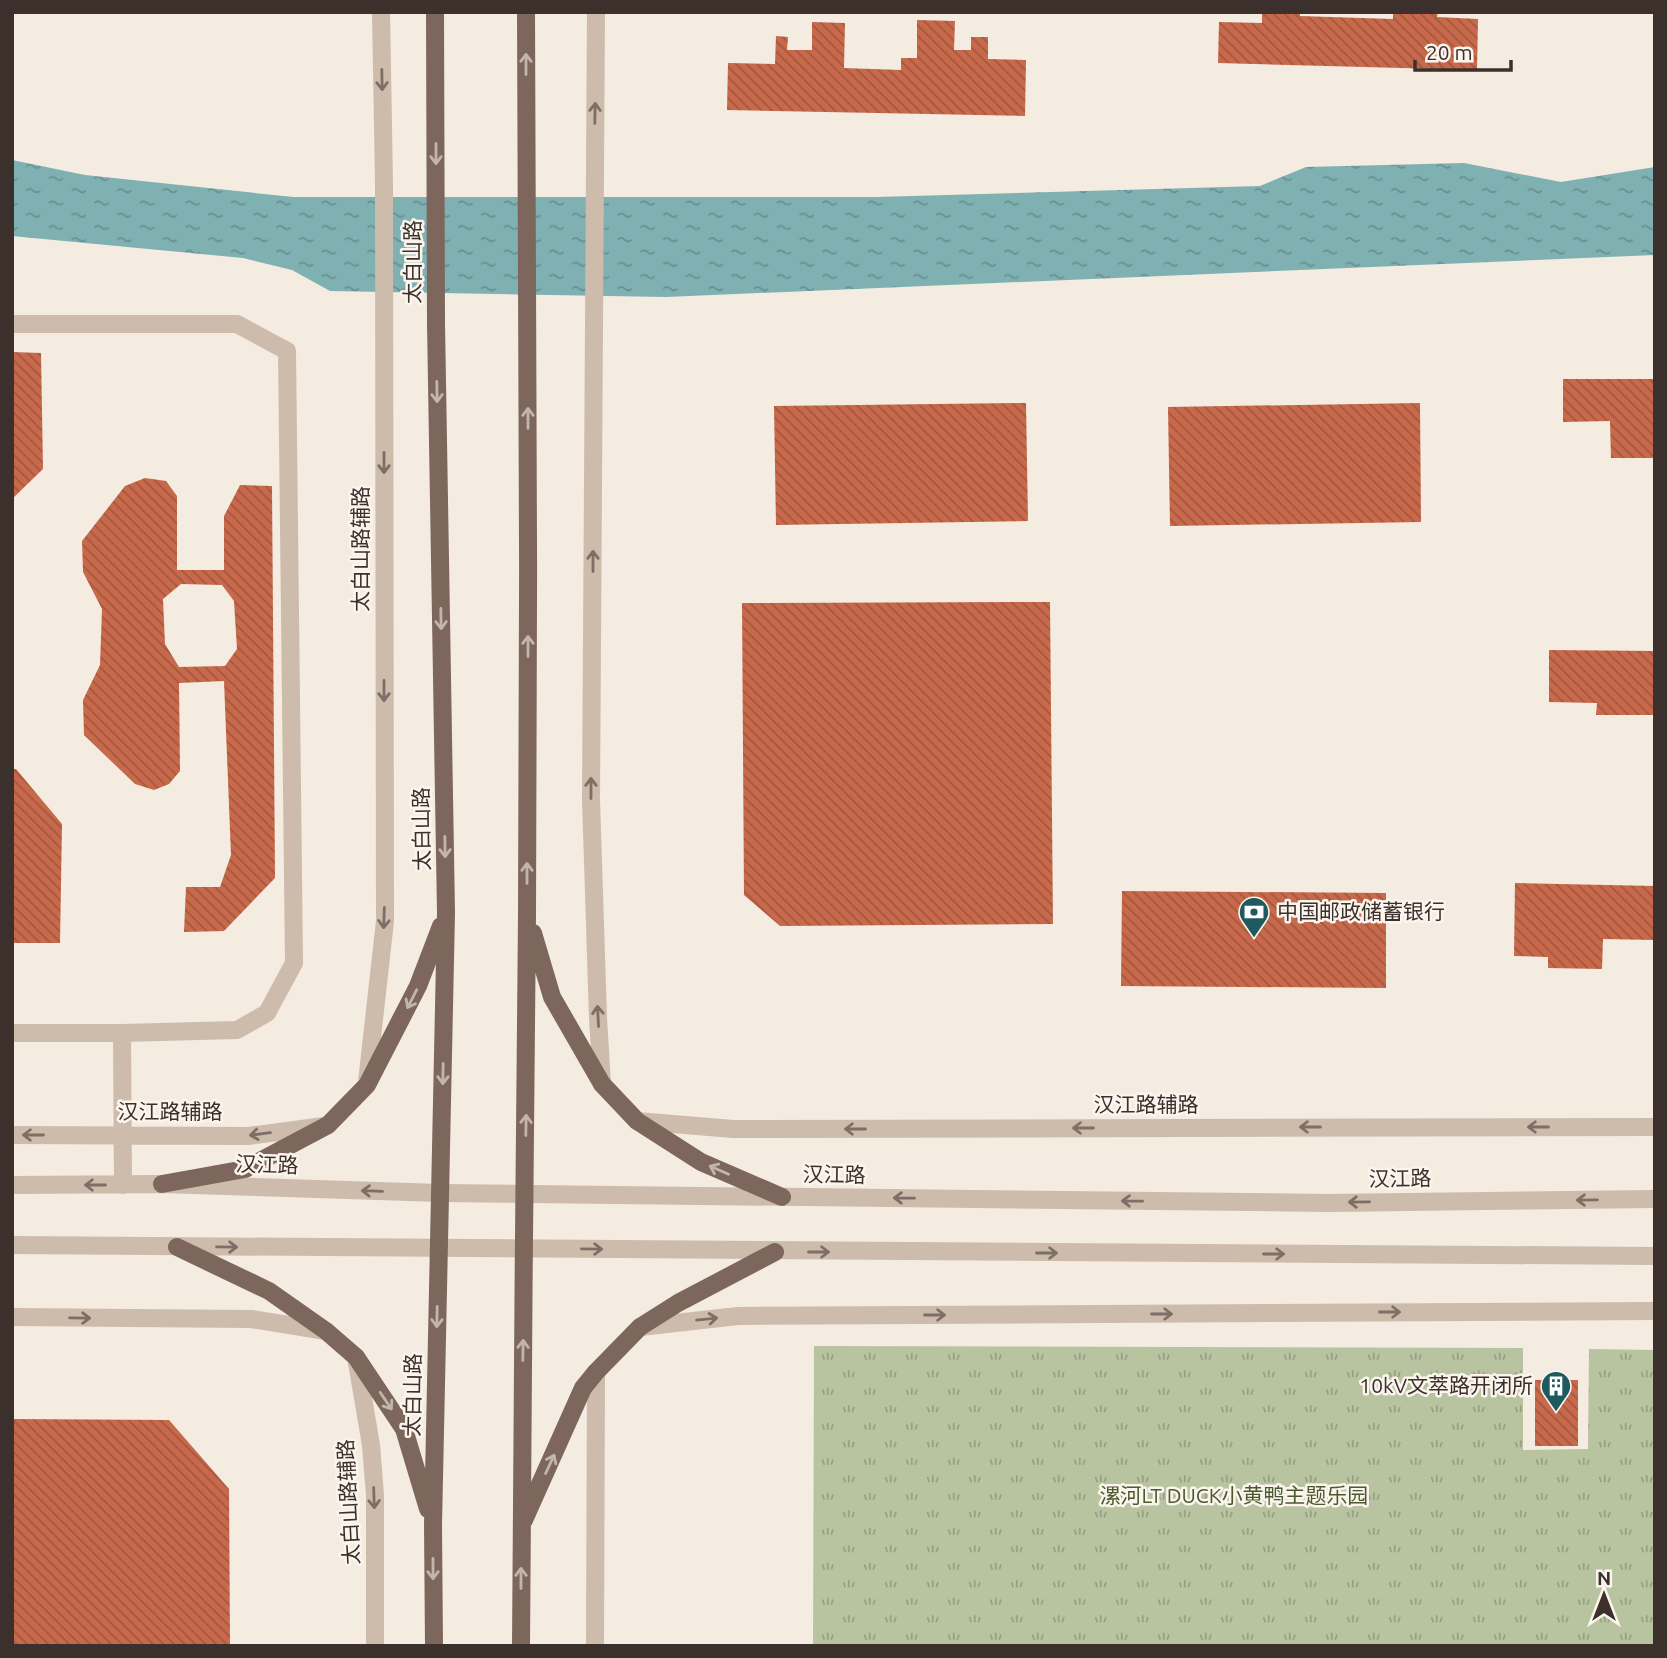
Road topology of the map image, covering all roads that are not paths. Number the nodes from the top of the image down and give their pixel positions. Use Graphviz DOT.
graph roads {
  1 [pos="381,12"];
  2 [pos="435,12"];
  3 [pos="526,12"];
  4 [pos="596,12"];
  5 [pos="12,324"];
  6 [pos="446,913"];
  7 [pos="527,915"];
  8 [pos="12,1032"];
  9 [pos="121,1033"];
  10 [pos="602,1084"];
  11 [pos="367,1085"];
  12 [pos="637,1121"];
  13 [pos="328,1125"];
  14 [pos="1655,1127"];
  15 [pos="12,1135"];
  16 [pos="122,1135"];
  17 [pos="162,1184"];
  18 [pos="12,1185"];
  19 [pos="123,1185"];
  20 [pos="440,1193"];
  21 [pos="525,1194"];
  22 [pos="782,1197"];
  23 [pos="1655,1199"];
  24 [pos="12,1245"];
  25 [pos="177,1247"];
  26 [pos="524,1248"];
  27 [pos="438,1249"];
  28 [pos="775,1252"];
  29 [pos="1655,1256"];
  30 [pos="1655,1311"];
  31 [pos="12,1317"];
  32 [pos="640,1326"];
  33 [pos="326,1331"];
  34 [pos="356,1357"];
  35 [pos="596,1372"];
  36 [pos="433,1525"];
  37 [pos="521,1526"];
  38 [pos="375,1646"];
  39 [pos="434,1646"];
  40 [pos="521,1646"];
  41 [pos="595,1646"];
  1 -- 11 [label="street, 太白山路辅路, one-way"];
  2 -- 6 [label="main road, 太白山路, one-way"];
  7 -- 3 [label="main road, one-way"];
  10 -- 4 [label="street, one-way"];
  5 -- 9 [label="street"];
  6 -- 11 [label="main road, one-way"];
  6 -- 20 [label="main road, 太白山路, one-way"];
  7 -- 10 [label="main road"];
  21 -- 7 [label="main road, one-way"];
  8 -- 9 [label="street"];
  9 -- 16 [label="street"];
  10 -- 12 [label="main road"];
  11 -- 13 [label="main road"];
  14 -- 12 [label="street, 汉江路辅路, one-way"];
  22 -- 12 [label="main road, one-way"];
  13 -- 16 [label="street, 汉江路辅路, one-way"];
  13 -- 17 [label="main road"];
  16 -- 15 [label="street, 汉江路辅路, one-way"];
  16 -- 19 [label="street"];
  17 -- 19 [label="street, 汉江路"];
  20 -- 17 [label="street, 汉江路, one-way"];
  19 -- 18 [label="street, 汉江路, one-way"];
  20 -- 21 [label="street, 汉江路"];
  20 -- 27 [label="main road, 太白山路"];
  21 -- 22 [label="street, 汉江路"];
  21 -- 26 [label="main road"];
  23 -- 22 [label="street, 汉江路, one-way"];
  24 -- 25 [label="street"];
  25 -- 27 [label="street, one-way"];
  25 -- 33 [label="main road"];
  26 -- 27 [label="street"];
  26 -- 28 [label="street, one-way"];
  37 -- 26 [label="main road, one-way"];
  27 -- 36 [label="main road, 太白山路, one-way"];
  28 -- 29 [label="street, one-way"];
  28 -- 32 [label="main road"];
  32 -- 30 [label="street, one-way"];
  31 -- 33 [label="street, one-way"];
  32 -- 35 [label="main road"];
  33 -- 34 [label="main road"];
  34 -- 36 [label="main road, one-way"];
  34 -- 38 [label="street, 太白山路辅路, one-way"];
  37 -- 35 [label="main road, one-way"];
  35 -- 41 [label="street"];
  36 -- 39 [label="main road, 太白山路, one-way"];
  40 -- 37 [label="main road, one-way"];
}
